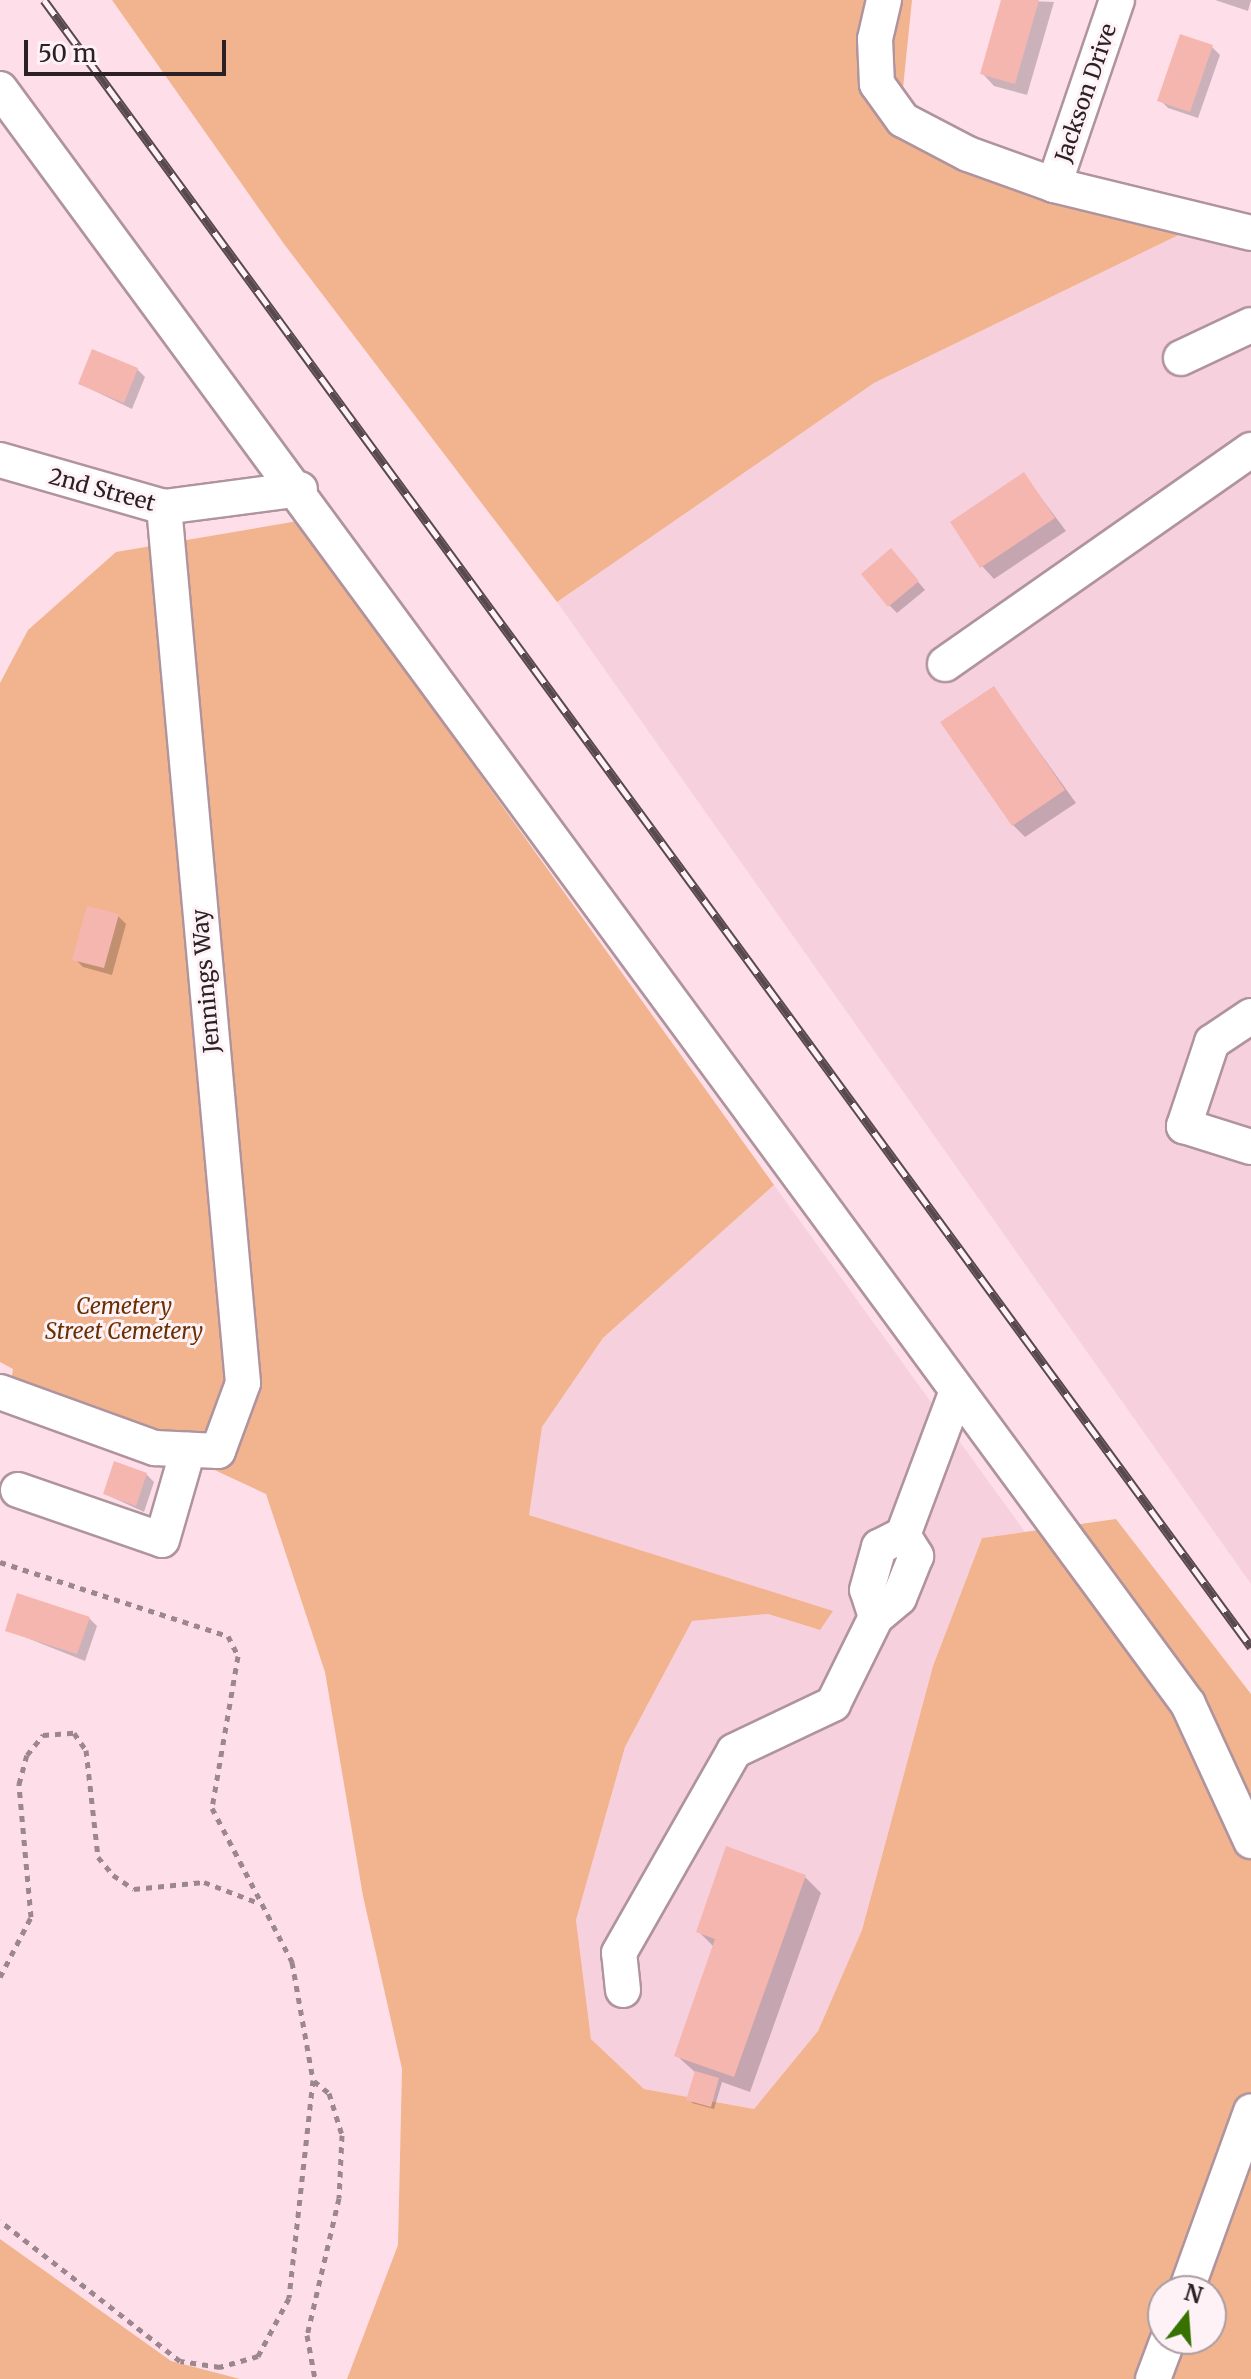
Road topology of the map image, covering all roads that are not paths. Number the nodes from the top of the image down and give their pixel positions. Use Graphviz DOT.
graph roads {
  1 [pos="884,0"];
  2 [pos="1117,0"];
  3 [pos="0,89"];
  4 [pos="1054,185"];
  5 [pos="1251,233"];
  6 [pos="1251,325"];
  7 [pos="1181,358"];
  8 [pos="1251,450"];
  9 [pos="0,460"];
  10 [pos="300,489"];
  11 [pos="164,507"];
  12 [pos="945,664"];
  13 [pos="1251,1016"];
  14 [pos="1251,1147"];
  15 [pos="0,1392"];
  16 [pos="956,1393"];
  17 [pos="203,1450"];
  18 [pos="18,1490"];
  19 [pos="1251,1841"];
  20 [pos="623,1990"];
  21 [pos="1251,2111"];
  22 [pos="1192,2275"];
  23 [pos="1162,2355"];
  24 [pos="1153,2379"];
  1 -- 4 [label="street"];
  2 -- 4 [label="street, Jackson Drive"];
  3 -- 10 [label="street"];
  4 -- 5 [label="street"];
  6 -- 7 [label="street"];
  8 -- 12 [label="street"];
  9 -- 11 [label="street, 2nd Street"];
  10 -- 11 [label="street, 2nd Street"];
  10 -- 16 [label="street"];
  11 -- 17 [label="street, Jennings Way"];
  13 -- 14 [label="street"];
  15 -- 17 [label="street"];
  16 -- 19 [label="street"];
  16 -- 20 [label="street"];
  17 -- 18 [label="street, Jennings Way"];
  21 -- 22 [label="street"];
  23 -- 24 [label="street"];
}
